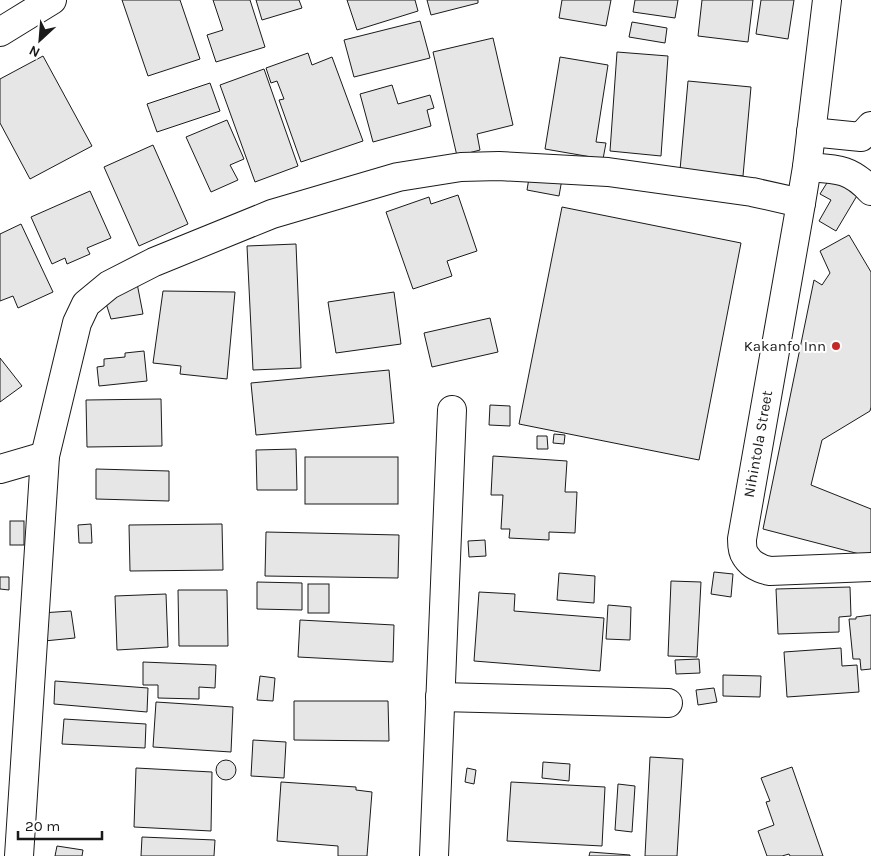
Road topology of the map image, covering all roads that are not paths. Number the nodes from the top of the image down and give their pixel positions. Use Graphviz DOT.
graph roads {
  1 [pos="52,0"];
  2 [pos="827,0"];
  3 [pos="0,32"];
  4 [pos="871,126"];
  5 [pos="810,132"];
  6 [pos="806,167"];
  7 [pos="871,191"];
  8 [pos="801,204"];
  9 [pos="452,410"];
  10 [pos="45,456"];
  11 [pos="0,469"];
  12 [pos="871,567"];
  13 [pos="440,697"];
  14 [pos="668,703"];
  15 [pos="19,856"];
  16 [pos="434,856"];
  1 -- 3 [label="street"];
  2 -- 5 [label="street, Nihintola Street"];
  4 -- 5 [label="street"];
  5 -- 6 [label="street, Nihintola Street"];
  6 -- 7 [label="street"];
  6 -- 8 [label="street, Nihintola Street"];
  8 -- 10 [label="street"];
  8 -- 12 [label="street, Nihintola Street"];
  9 -- 13 [label="street"];
  10 -- 11 [label="street"];
  10 -- 15 [label="street"];
  13 -- 14 [label="street"];
  13 -- 16 [label="street"];
}
